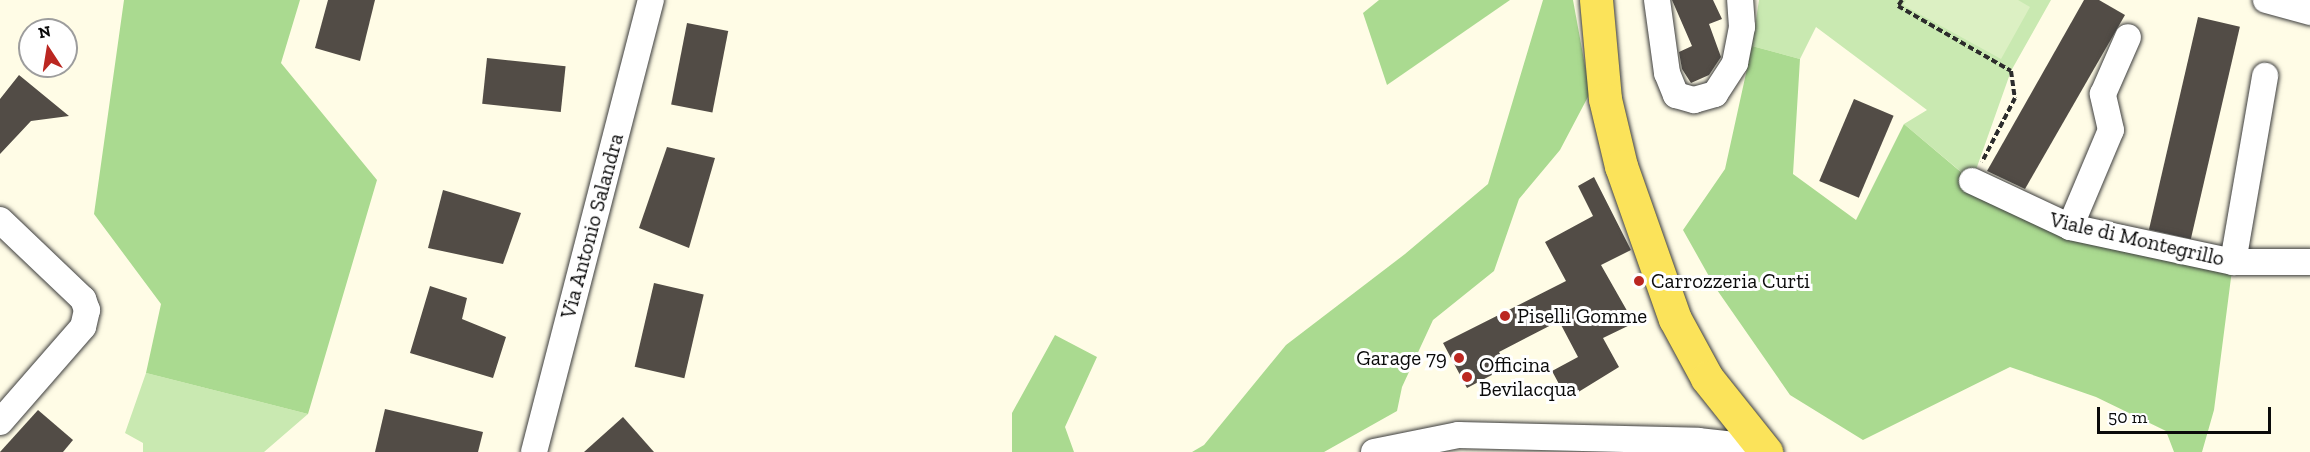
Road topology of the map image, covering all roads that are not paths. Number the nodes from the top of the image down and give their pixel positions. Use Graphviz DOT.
graph roads {
  1 [pos="651,0"];
  2 [pos="1596,0"];
  3 [pos="1657,0"];
  4 [pos="1740,0"];
  5 [pos="2266,0"];
  6 [pos="2310,12"];
  7 [pos="2128,37"];
  8 [pos="2265,76"];
  9 [pos="1972,181"];
  10 [pos="0,220"];
  11 [pos="2070,227"];
  12 [pos="2233,262"];
  13 [pos="2310,262"];
  14 [pos="0,422"];
  15 [pos="1764,450"];
  16 [pos="534,452"];
  17 [pos="1374,452"];
  1 -- 16 [label="street, Via Antonio Salandra"];
  2 -- 15 [label="main road"];
  3 -- 4 [label="street"];
  5 -- 6 [label="street"];
  7 -- 11 [label="street"];
  8 -- 12 [label="street"];
  9 -- 11 [label="street, Viale di Montegrillo"];
  10 -- 14 [label="street"];
  11 -- 12 [label="street, Viale di Montegrillo"];
  12 -- 13 [label="street, Viale di Montegrillo"];
  15 -- 17 [label="street"];
}
